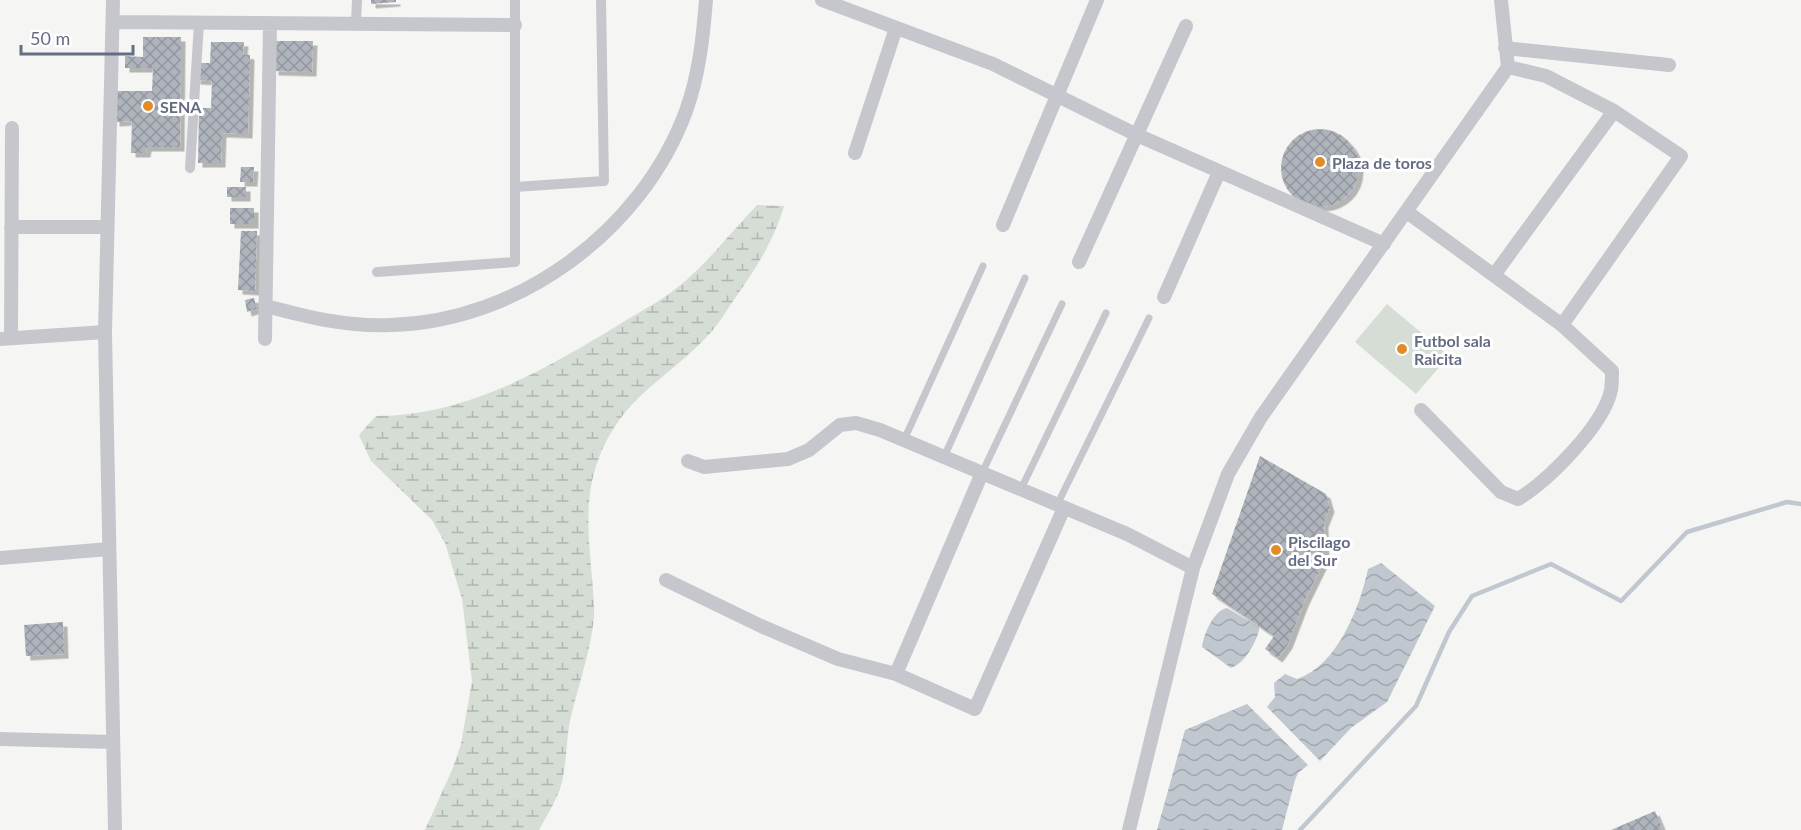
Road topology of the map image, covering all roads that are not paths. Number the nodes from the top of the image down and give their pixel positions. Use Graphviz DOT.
graph roads {
  1 [pos="113,0"];
  2 [pos="357,0"];
  3 [pos="515,0"];
  4 [pos="601,0"];
  5 [pos="705,0"];
  6 [pos="822,0"];
  7 [pos="1097,0"];
  8 [pos="1501,0"];
  9 [pos="113,22"];
  10 [pos="199,23"];
  11 [pos="270,23"];
  12 [pos="356,24"];
  13 [pos="514,25"];
  14 [pos="1186,26"];
  15 [pos="896,28"];
  16 [pos="1505,48"];
  17 [pos="1669,65"];
  18 [pos="1508,67"];
  19 [pos="1058,95"];
  20 [pos="1614,111"];
  21 [pos="12,128"];
  22 [pos="1137,135"];
  23 [pos="855,153"];
  24 [pos="190,168"];
  25 [pos="1219,172"];
  26 [pos="515,187"];
  27 [pos="1407,212"];
  28 [pos="1003,225"];
  29 [pos="11,227"];
  30 [pos="106,227"];
  31 [pos="1384,244"];
  32 [pos="1079,262"];
  33 [pos="983,266"];
  34 [pos="378,272"];
  35 [pos="1494,275"];
  36 [pos="1025,278"];
  37 [pos="1164,297"];
  38 [pos="1062,304"];
  39 [pos="266,306"];
  40 [pos="1106,313"];
  41 [pos="1149,318"];
  42 [pos="1562,325"];
  43 [pos="105,332"];
  44 [pos="5,338"];
  45 [pos="265,339"];
  46 [pos="1421,410"];
  47 [pos="904,440"];
  48 [pos="944,457"];
  49 [pos="688,461"];
  50 [pos="982,473"];
  51 [pos="1021,489"];
  52 [pos="1060,506"];
  53 [pos="109,549"];
  54 [pos="0,558"];
  55 [pos="1193,568"];
  56 [pos="666,580"];
  57 [pos="896,674"];
  58 [pos="0,740"];
  59 [pos="113,742"];
  60 [pos="115,830"];
  61 [pos="1129,830"];
  1 -- 9 [label="street"];
  2 -- 12 [label="street"];
  3 -- 13 [label="street"];
  4 -- 26 [label="street"];
  5 -- 39 [label="street"];
  6 -- 15 [label="street"];
  7 -- 19 [label="street"];
  8 -- 16 [label="street"];
  9 -- 10 [label="street"];
  9 -- 30 [label="street"];
  10 -- 11 [label="street"];
  10 -- 24 [label="street"];
  11 -- 12 [label="street"];
  11 -- 39 [label="street"];
  12 -- 13 [label="street"];
  13 -- 26 [label="street"];
  14 -- 22 [label="street"];
  15 -- 19 [label="street"];
  15 -- 23 [label="street"];
  16 -- 17 [label="street"];
  16 -- 18 [label="street"];
  18 -- 20 [label="street"];
  18 -- 27 [label="street"];
  19 -- 22 [label="street"];
  19 -- 28 [label="street"];
  20 -- 35 [label="street"];
  20 -- 42 [label="street"];
  21 -- 29 [label="street"];
  22 -- 25 [label="street"];
  22 -- 32 [label="street"];
  25 -- 31 [label="street"];
  25 -- 37 [label="street"];
  26 -- 34 [label="street"];
  27 -- 31 [label="street"];
  27 -- 35 [label="street"];
  29 -- 30 [label="street"];
  29 -- 44 [label="street"];
  30 -- 43 [label="street"];
  31 -- 55 [label="street"];
  33 -- 47 [label="lane"];
  35 -- 42 [label="street"];
  36 -- 48 [label="lane"];
  38 -- 50 [label="lane"];
  39 -- 45 [label="street"];
  40 -- 51 [label="lane"];
  41 -- 52 [label="lane"];
  42 -- 46 [label="street"];
  43 -- 44 [label="street"];
  43 -- 53 [label="street"];
  47 -- 48 [label="street"];
  47 -- 49 [label="street"];
  48 -- 50 [label="street"];
  50 -- 51 [label="street"];
  50 -- 57 [label="street"];
  51 -- 52 [label="street"];
  52 -- 55 [label="street"];
  52 -- 57 [label="street"];
  53 -- 54 [label="street"];
  53 -- 59 [label="street"];
  55 -- 61 [label="street"];
  56 -- 57 [label="street"];
  58 -- 59 [label="street"];
  59 -- 60 [label="street"];
}
